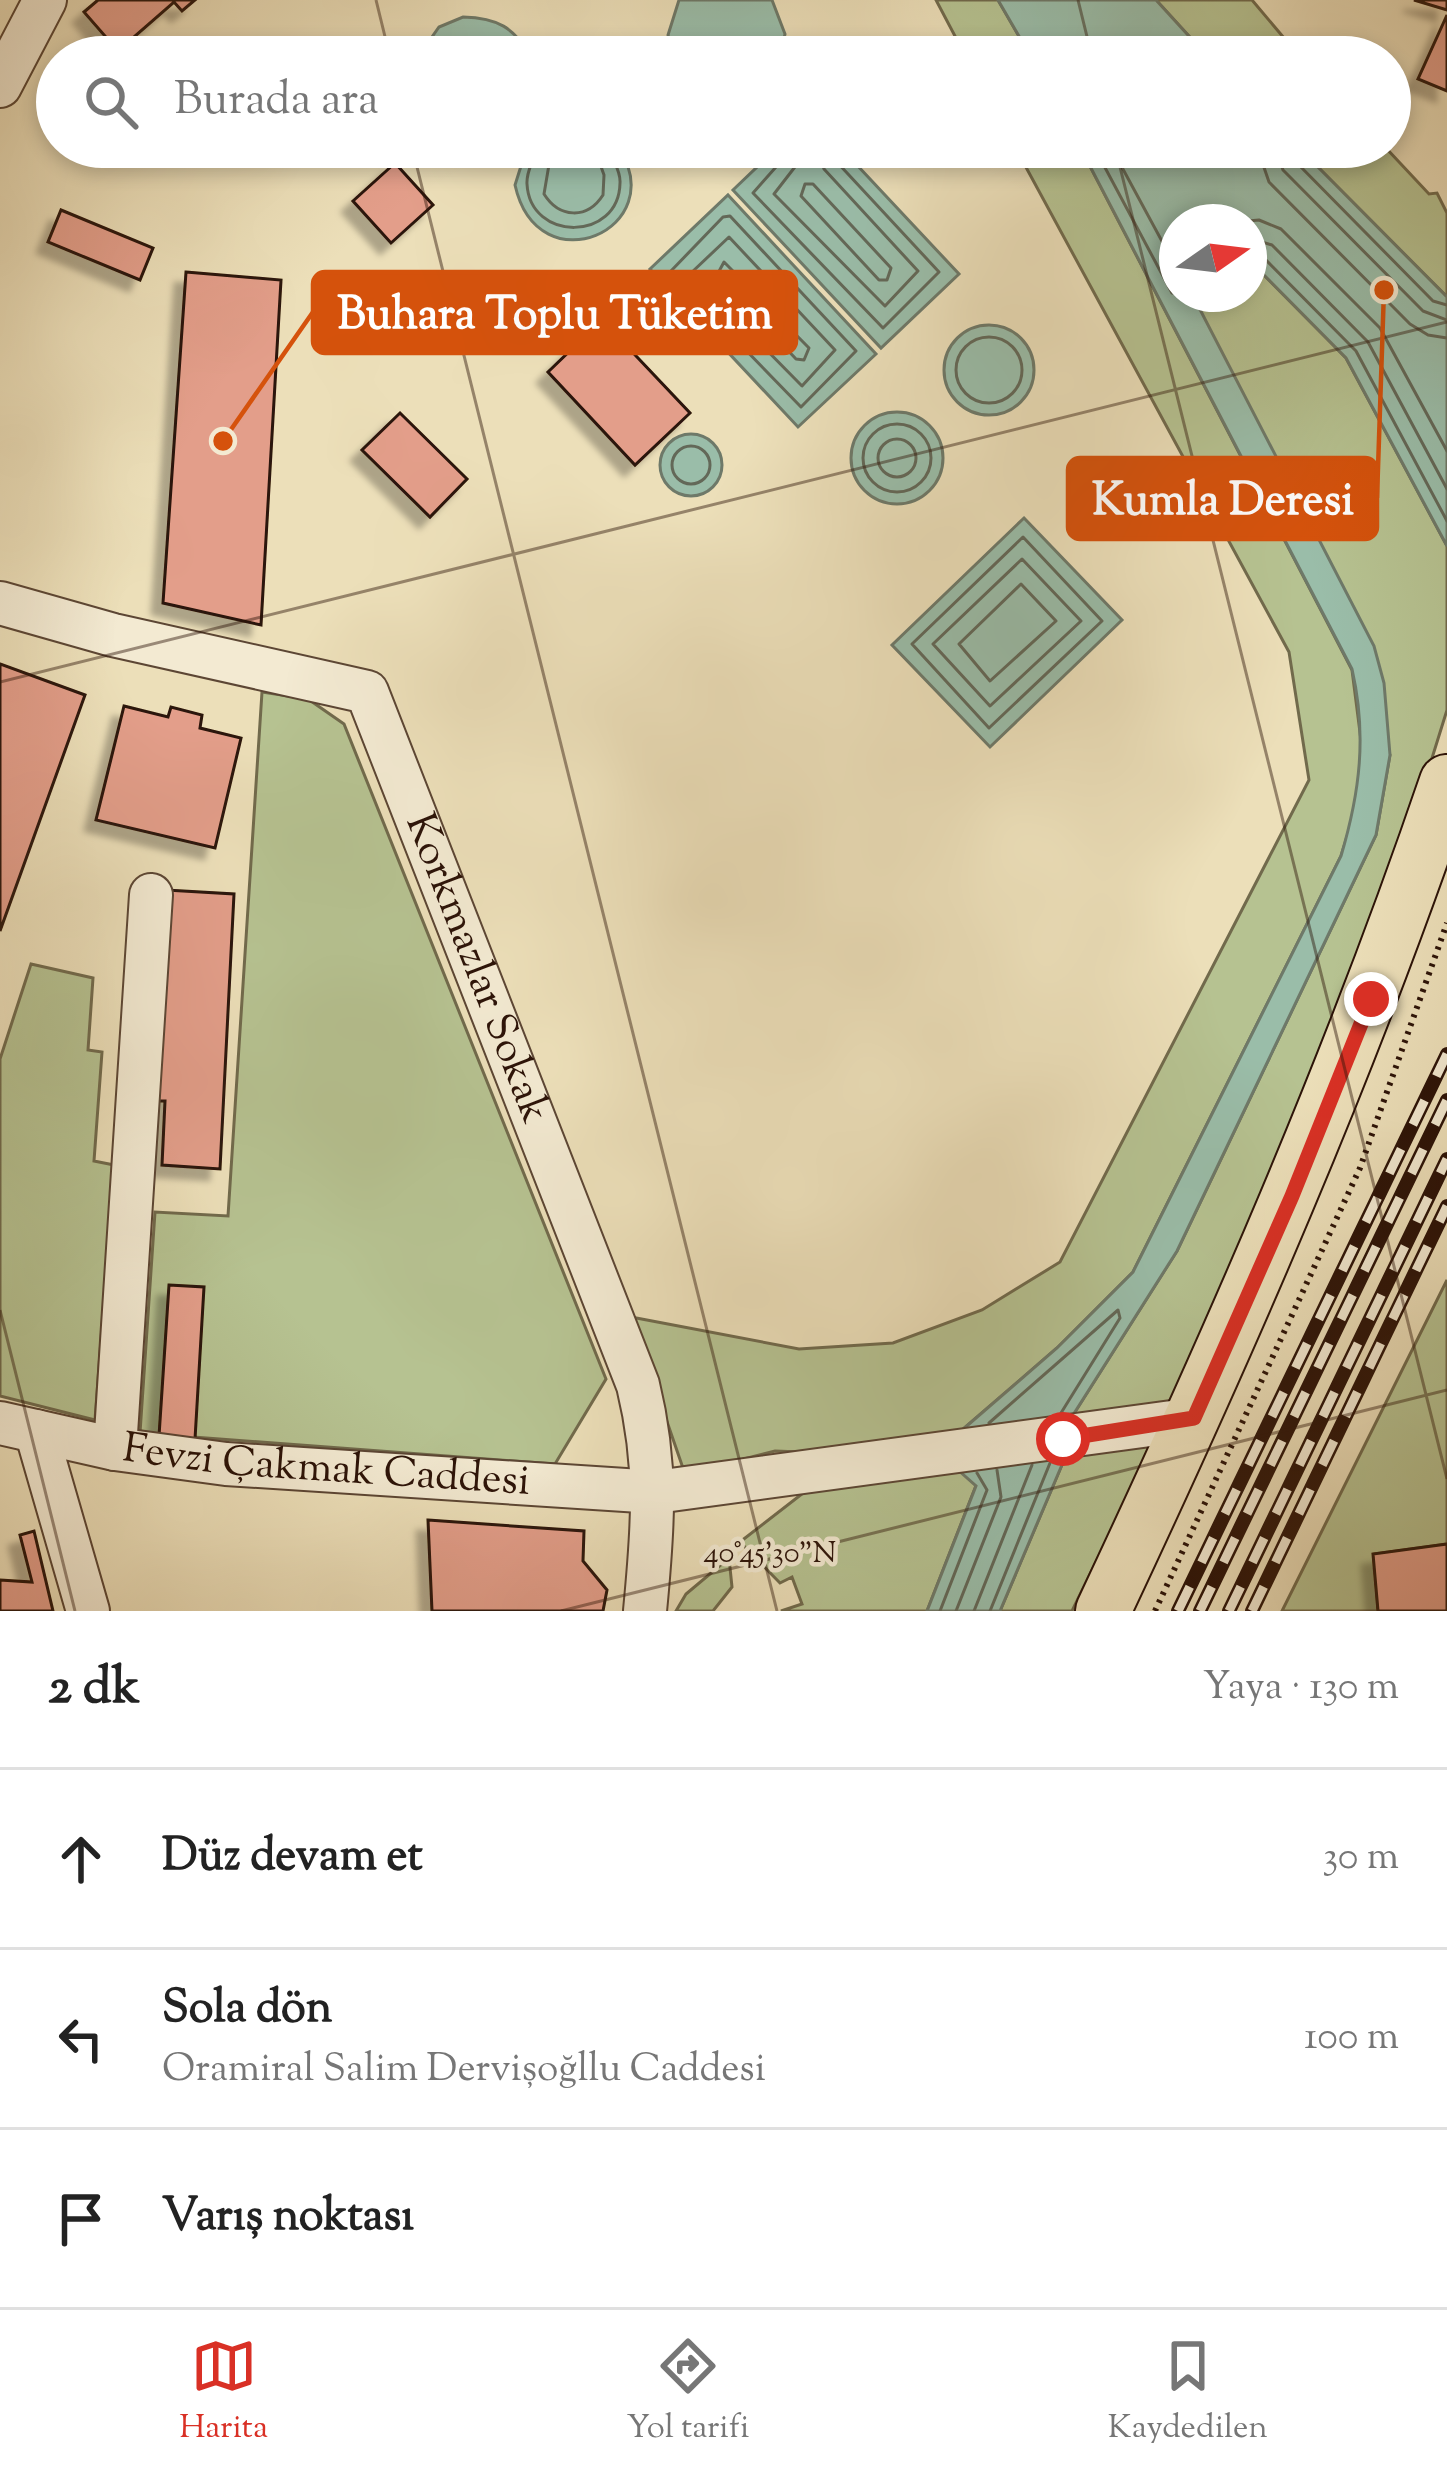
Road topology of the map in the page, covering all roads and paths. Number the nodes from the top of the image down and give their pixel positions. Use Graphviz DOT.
graph roads {
  1 [pos="45,0"];
  2 [pos="0,86"];
  3 [pos="0,603"];
  4 [pos="1447,782"];
  5 [pos="1447,886"];
  6 [pos="151,896"];
  7 [pos="1447,923"];
  8 [pos="1181,1419"];
  9 [pos="18,1427"];
  10 [pos="115,1449"];
  11 [pos="656,1492"];
  12 [pos="88,1611"];
  13 [pos="645,1611"];
  14 [pos="1103,1611"];
  15 [pos="1137,1611"];
  16 [pos="1155,1611"];
  1 -- 2 [label="street"];
  3 -- 11 [label="street, Korkmazlar Sokak"];
  4 -- 8 [label="main road"];
  5 -- 15 [label="main road"];
  6 -- 10 [label="street"];
  7 -- 16 [label="path"];
  8 -- 11 [label="street, Fevzi Çakmak Caddesi"];
  8 -- 14 [label="main road"];
  9 -- 10 [label="street, Fevzi Çakmak Caddesi"];
  9 -- 12 [label="street"];
  10 -- 11 [label="street, Fevzi Çakmak Caddesi"];
  11 -- 13 [label="street, Korkmazlar Sokak"];
}
